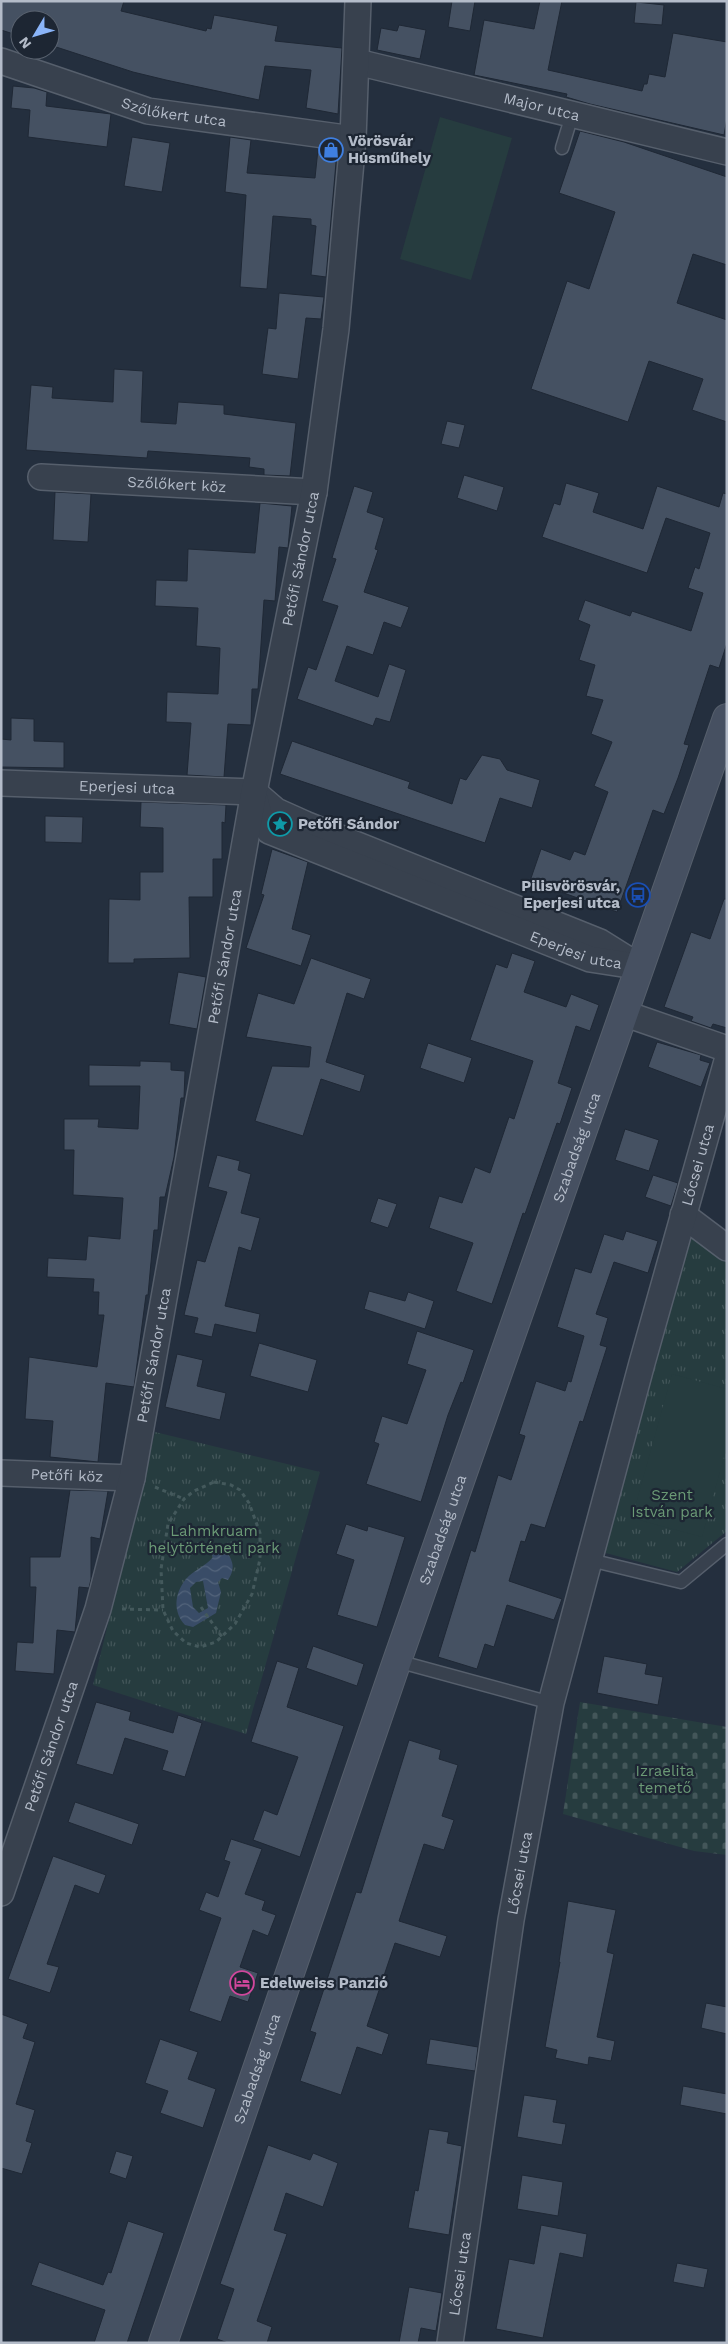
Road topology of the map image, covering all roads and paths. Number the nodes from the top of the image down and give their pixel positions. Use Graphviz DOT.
graph roads {
  1 [pos="358,1"];
  2 [pos="1,61"];
  3 [pos="357,62"];
  4 [pos="572,115"];
  5 [pos="353,139"];
  6 [pos="562,148"];
  7 [pos="727,152"];
  8 [pos="41,476"];
  9 [pos="314,492"];
  10 [pos="727,718"];
  11 [pos="1,783"];
  12 [pos="254,792"];
  13 [pos="640,967"];
  14 [pos="623,1013"];
  15 [pos="727,1049"];
  16 [pos="727,1060"];
  17 [pos="682,1215"];
  18 [pos="727,1248"];
  19 [pos="1,1473"];
  20 [pos="132,1478"];
  21 [pos="184,1499"];
  22 [pos="727,1544"];
  23 [pos="590,1560"];
  24 [pos="201,1607"];
  25 [pos="98,1609"];
  26 [pos="162,1610"];
  27 [pos="222,1637"];
  28 [pos="397,1661"];
  29 [pos="551,1703"];
  30 [pos="1,1893"];
  31 [pos="163,2343"];
  32 [pos="450,2343"];
  1 -- 3 [label="street, Petőfi Sándor utca"];
  2 -- 5 [label="street, Szőlőkert utca"];
  3 -- 4 [label="street, Major utca"];
  3 -- 5 [label="street, Petőfi Sándor utca"];
  4 -- 6 [label="lane"];
  4 -- 7 [label="street, Major utca"];
  5 -- 9 [label="street, Petőfi Sándor utca"];
  8 -- 9 [label="street, Szőlőkert köz"];
  9 -- 12 [label="street, Petőfi Sándor utca"];
  10 -- 13 [label="street, Szabadság utca"];
  11 -- 12 [label="street, Eperjesi utca"];
  12 -- 13 [label="street, Eperjesi utca"];
  12 -- 20 [label="street, Petőfi Sándor utca"];
  13 -- 14 [label="street, Szabadság utca"];
  14 -- 15 [label="street"];
  14 -- 28 [label="street, Szabadság utca"];
  16 -- 17 [label="street, Lőcsei utca"];
  17 -- 18 [label="street, Lőcsei utca"];
  17 -- 23 [label="street"];
  19 -- 20 [label="street, Petőfi köz"];
  20 -- 21 [label="path"];
  20 -- 25 [label="street, Petőfi Sándor utca"];
  21 -- 26 [label="path"];
  21 -- 27 [label="path"];
  22 -- 23 [label="lane"];
  23 -- 29 [label="street, Lőcsei utca"];
  24 -- 27 [label="path"];
  25 -- 26 [label="path"];
  25 -- 30 [label="street, Petőfi Sándor utca"];
  26 -- 27 [label="path"];
  28 -- 29 [label="lane"];
  28 -- 31 [label="street, Szabadság utca"];
  29 -- 32 [label="street, Lőcsei utca"];
}
